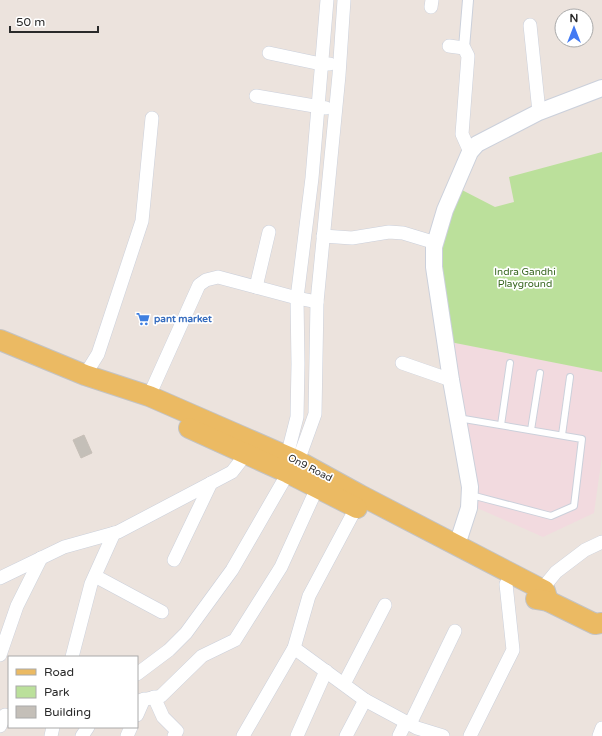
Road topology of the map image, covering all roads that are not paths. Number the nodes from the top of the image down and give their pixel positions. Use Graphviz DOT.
graph roads {
  1 [pos="327,0"];
  2 [pos="344,0"];
  3 [pos="468,0"];
  4 [pos="530,25"];
  5 [pos="449,46"];
  6 [pos="464,48"];
  7 [pos="269,53"];
  8 [pos="321,64"];
  9 [pos="339,65"];
  10 [pos="602,88"];
  11 [pos="256,96"];
  12 [pos="318,108"];
  13 [pos="335,109"];
  14 [pos="539,112"];
  15 [pos="152,118"];
  16 [pos="470,152"];
  17 [pos="269,232"];
  18 [pos="323,236"];
  19 [pos="436,243"];
  20 [pos="256,287"];
  21 [pos="297,298"];
  22 [pos="317,302"];
  23 [pos="0,340"];
  24 [pos="402,363"];
  25 [pos="510,364"];
  26 [pos="540,373"];
  27 [pos="85,375"];
  28 [pos="570,377"];
  29 [pos="451,380"];
  30 [pos="149,396"];
  31 [pos="458,418"];
  32 [pos="501,425"];
  33 [pos="531,430"];
  34 [pos="562,435"];
  35 [pos="246,454"];
  36 [pos="291,463"];
  37 [pos="211,483"];
  38 [pos="318,488"];
  39 [pos="469,494"];
  40 [pos="356,508"];
  41 [pos="114,533"];
  42 [pos="602,542"];
  43 [pos="457,544"];
  44 [pos="41,558"];
  45 [pos="174,560"];
  46 [pos="95,576"];
  47 [pos="0,578"];
  48 [pos="506,584"];
  49 [pos="545,595"];
  50 [pos="385,605"];
  51 [pos="162,612"];
  52 [pos="602,624"];
  53 [pos="456,631"];
  54 [pos="294,648"];
  55 [pos="0,655"];
  56 [pos="72,656"];
  57 [pos="326,671"];
  58 [pos="138,673"];
  59 [pos="344,684"];
  60 [pos="145,699"];
  61 [pos="365,700"];
  62 [pos="138,713"];
  63 [pos="408,723"];
  64 [pos="602,728"];
  65 [pos="174,736"];
  66 [pos="243,736"];
  67 [pos="297,736"];
  68 [pos="346,736"];
  69 [pos="399,736"];
  70 [pos="444,736"];
  71 [pos="470,736"];
  72 [pos="599,736"];
  1 -- 8 [label="street"];
  2 -- 9 [label="street"];
  3 -- 6 [label="street"];
  4 -- 14 [label="street"];
  5 -- 6 [label="street"];
  6 -- 16 [label="street"];
  7 -- 8 [label="street"];
  8 -- 9 [label="street"];
  8 -- 12 [label="street"];
  9 -- 13 [label="street"];
  10 -- 14 [label="street"];
  11 -- 12 [label="street"];
  12 -- 13 [label="street"];
  12 -- 21 [label="street"];
  13 -- 18 [label="street"];
  14 -- 16 [label="street"];
  15 -- 27 [label="street"];
  16 -- 19 [label="street"];
  17 -- 20 [label="street"];
  18 -- 19 [label="street"];
  18 -- 22 [label="street"];
  19 -- 29 [label="street"];
  20 -- 21 [label="street"];
  20 -- 30 [label="street"];
  21 -- 22 [label="street"];
  21 -- 36 [label="street"];
  22 -- 36 [label="street"];
  23 -- 27 [label="main road, On9 Road"];
  24 -- 29 [label="street"];
  25 -- 32 [label="lane"];
  26 -- 33 [label="lane"];
  27 -- 30 [label="main road, On9 Road"];
  27 -- 35 [label="main road"];
  28 -- 34 [label="lane"];
  29 -- 31 [label="street"];
  30 -- 36 [label="main road, On9 Road"];
  31 -- 32 [label="lane"];
  31 -- 39 [label="street"];
  32 -- 33 [label="lane"];
  33 -- 34 [label="lane"];
  34 -- 39 [label="lane"];
  35 -- 36 [label="main road"];
  35 -- 37 [label="street"];
  36 -- 38 [label="main road"];
  36 -- 43 [label="main road, On9 Road"];
  36 -- 58 [label="street"];
  37 -- 41 [label="street"];
  37 -- 45 [label="street"];
  38 -- 40 [label="main road"];
  38 -- 60 [label="street"];
  39 -- 43 [label="street"];
  40 -- 48 [label="main road"];
  40 -- 54 [label="street"];
  41 -- 44 [label="street"];
  41 -- 46 [label="street"];
  42 -- 49 [label="street"];
  43 -- 49 [label="main road, On9 Road"];
  44 -- 47 [label="street"];
  44 -- 55 [label="street"];
  46 -- 51 [label="street"];
  46 -- 56 [label="street"];
  48 -- 49 [label="main road"];
  48 -- 71 [label="street"];
  49 -- 52 [label="main road, On9 Road"];
  50 -- 59 [label="street"];
  53 -- 63 [label="street"];
  54 -- 57 [label="street"];
  54 -- 66 [label="street"];
  57 -- 59 [label="street"];
  57 -- 67 [label="street"];
  59 -- 61 [label="street"];
  60 -- 62 [label="street"];
  60 -- 65 [label="street"];
  61 -- 63 [label="street"];
  61 -- 68 [label="street"];
  63 -- 69 [label="street"];
  63 -- 70 [label="street"];
  64 -- 72 [label="street"];
}
